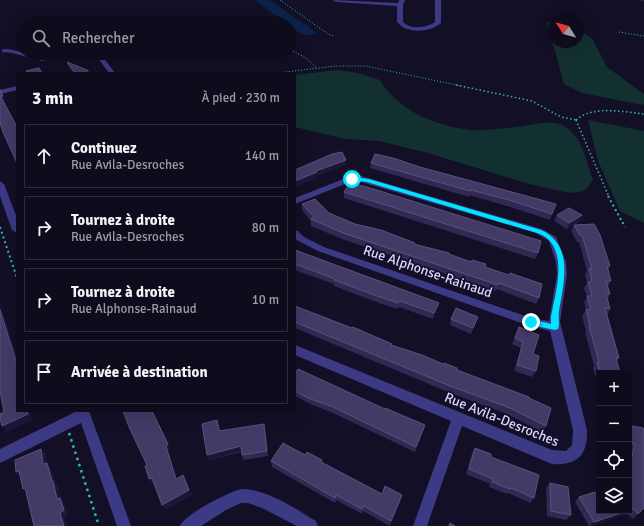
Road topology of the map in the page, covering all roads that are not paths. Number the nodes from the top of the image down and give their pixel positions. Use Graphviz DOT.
graph roads {
  1 [pos="336,0"];
  2 [pos="438,0"];
  3 [pos="401,3"];
  4 [pos="1,52"];
  5 [pos="16,52"];
  6 [pos="102,60"];
  7 [pos="111,72"];
  8 [pos="16,88"];
  9 [pos="0,92"];
  10 [pos="0,187"];
  11 [pos="296,201"];
  12 [pos="16,227"];
  13 [pos="296,234"];
  14 [pos="555,327"];
  15 [pos="296,350"];
  16 [pos="84,413"];
  17 [pos="458,418"];
  18 [pos="0,456"];
  19 [pos="124,526"];
  20 [pos="187,526"];
  21 [pos="311,526"];
  22 [pos="420,526"];
  1 -- 3 [label="street"];
  2 -- 3 [label="street"];
  4 -- 5 [label="street"];
  6 -- 7 [label="street"];
  8 -- 9 [label="street"];
  10 -- 12 [label="street"];
  11 -- 14 [label="street, Rue Avila-Desroches"];
  13 -- 14 [label="street, Rue Alphonse-Rainaud"];
  14 -- 17 [label="street, Rue Avila-Desroches"];
  15 -- 17 [label="street, Rue Avila-Desroches"];
  16 -- 18 [label="street"];
  16 -- 19 [label="street"];
  17 -- 22 [label="street"];
  20 -- 21 [label="street"];
}
